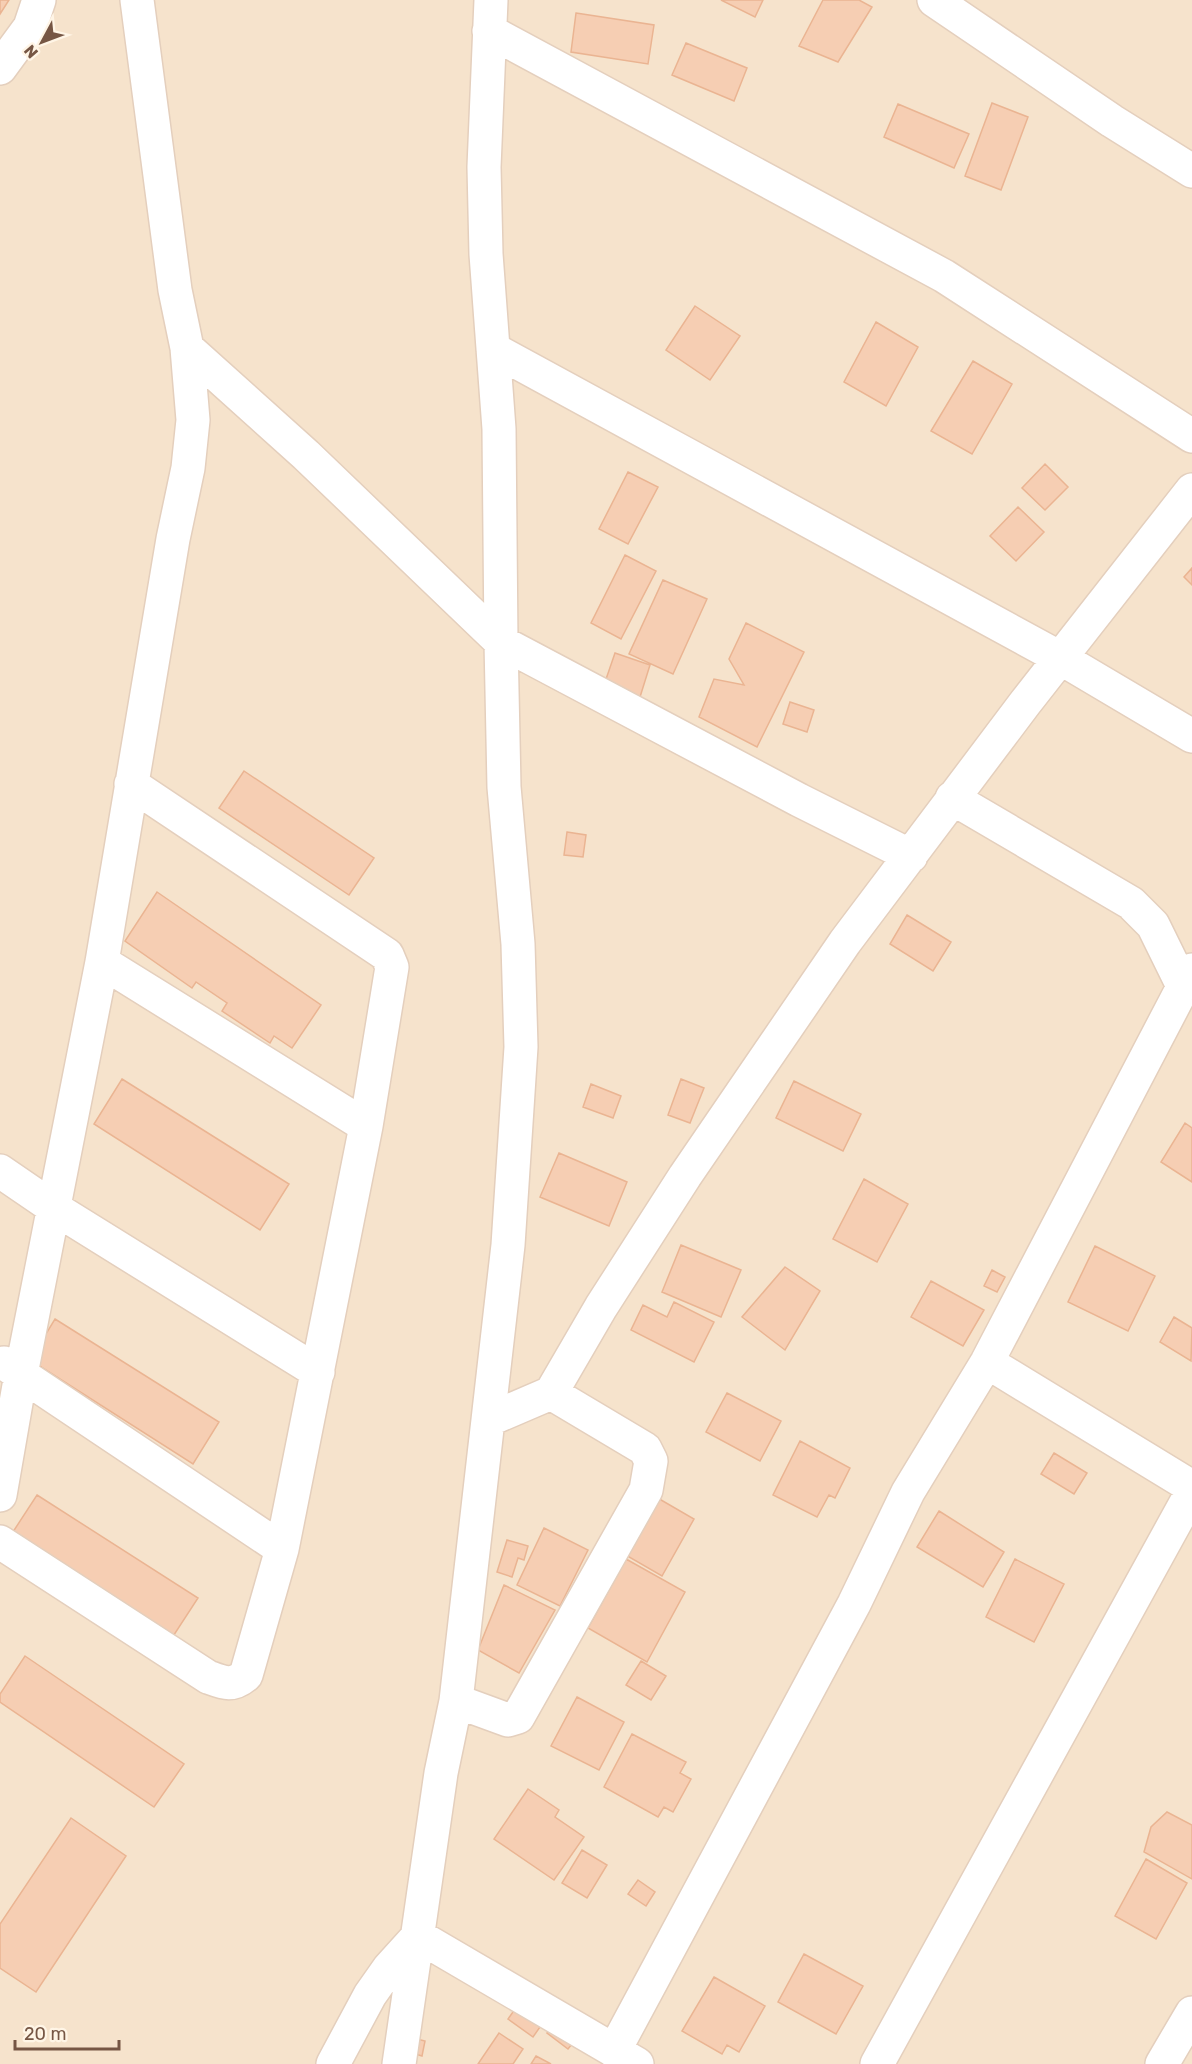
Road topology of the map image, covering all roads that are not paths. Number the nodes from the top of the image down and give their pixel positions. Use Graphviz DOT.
graph roads {
  1 [pos="39,0"];
  2 [pos="137,0"];
  3 [pos="934,0"];
  4 [pos="490,15"];
  5 [pos="0,68"];
  6 [pos="1192,171"];
  7 [pos="187,348"];
  8 [pos="493,350"];
  9 [pos="1192,436"];
  10 [pos="1192,490"];
  11 [pos="501,642"];
  12 [pos="1062,658"];
  13 [pos="1192,736"];
  14 [pos="131,784"];
  15 [pos="952,798"];
  16 [pos="912,856"];
  17 [pos="102,962"];
  18 [pos="1188,978"];
  19 [pos="366,1126"];
  20 [pos="0,1171"];
  21 [pos="54,1208"];
  22 [pos="987,1362"];
  23 [pos="10,1367"];
  24 [pos="318,1372"];
  25 [pos="551,1393"];
  26 [pos="488,1420"];
  27 [pos="1192,1487"];
  28 [pos="1192,1492"];
  29 [pos="0,1495"];
  30 [pos="0,1542"];
  31 [pos="282,1549"];
  32 [pos="456,1701"];
  33 [pos="418,1936"];
  34 [pos="1192,2013"];
  35 [pos="626,2058"];
  36 [pos="333,2064"];
  37 [pos="399,2064"];
  38 [pos="877,2064"];
  39 [pos="1162,2064"];
  1 -- 5 [label="street"];
  2 -- 7 [label="street"];
  3 -- 6 [label="street"];
  4 -- 8 [label="street"];
  4 -- 9 [label="street"];
  7 -- 11 [label="street"];
  7 -- 14 [label="street"];
  8 -- 11 [label="street"];
  8 -- 12 [label="street"];
  10 -- 12 [label="street"];
  11 -- 16 [label="street"];
  11 -- 26 [label="street"];
  12 -- 13 [label="street"];
  12 -- 15 [label="street"];
  14 -- 17 [label="street"];
  14 -- 19 [label="street"];
  15 -- 16 [label="street"];
  15 -- 18 [label="street"];
  16 -- 25 [label="street"];
  17 -- 19 [label="street"];
  17 -- 21 [label="street"];
  18 -- 22 [label="street"];
  19 -- 24 [label="street"];
  20 -- 21 [label="street"];
  21 -- 23 [label="street"];
  21 -- 24 [label="street"];
  22 -- 27 [label="street"];
  22 -- 35 [label="street"];
  23 -- 29 [label="street"];
  23 -- 31 [label="street"];
  24 -- 31 [label="street"];
  25 -- 26 [label="street"];
  25 -- 32 [label="street"];
  26 -- 32 [label="street"];
  28 -- 38 [label="street"];
  30 -- 31 [label="street"];
  32 -- 33 [label="street"];
  33 -- 35 [label="street"];
  33 -- 36 [label="street"];
  33 -- 37 [label="street"];
  34 -- 39 [label="street"];
}
